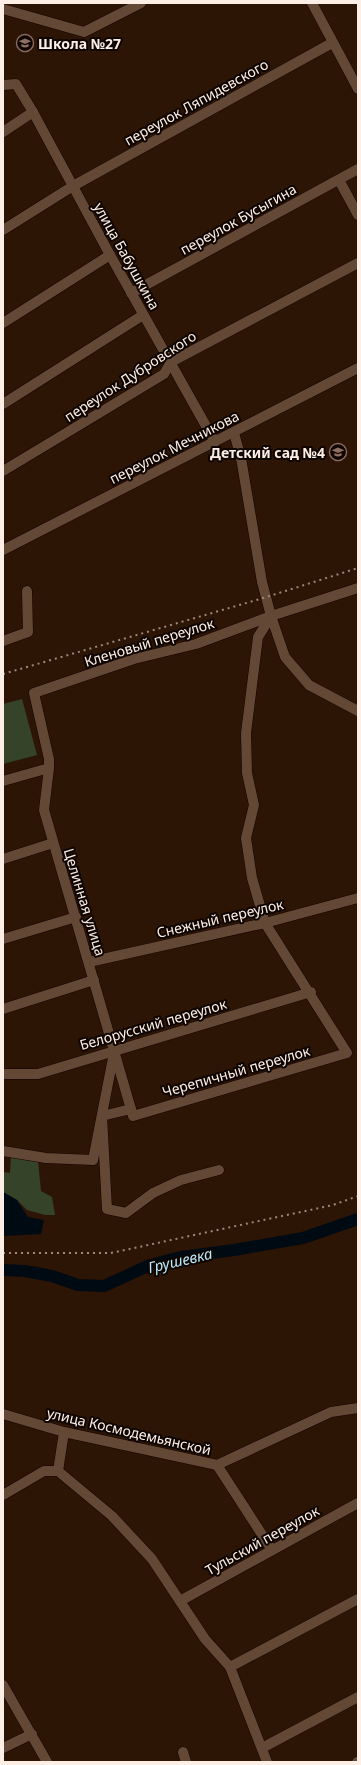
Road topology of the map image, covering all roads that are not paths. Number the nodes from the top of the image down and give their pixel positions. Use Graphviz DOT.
graph roads {
  1 [pos="141,3"];
  2 [pos="312,3"];
  3 [pos="3,9"];
  4 [pos="332,43"];
  5 [pos="3,85"];
  6 [pos="358,89"];
  7 [pos="33,112"];
  8 [pos="3,132"];
  9 [pos="358,169"];
  10 [pos="339,180"];
  11 [pos="73,186"];
  12 [pos="358,215"];
  13 [pos="3,230"];
  14 [pos="110,255"];
  15 [pos="358,263"];
  16 [pos="131,293"];
  17 [pos="143,315"];
  18 [pos="3,323"];
  19 [pos="171,362"];
  20 [pos="358,368"];
  21 [pos="3,404"];
  22 [pos="234,432"];
  23 [pos="215,442"];
  24 [pos="3,471"];
  25 [pos="3,550"];
  26 [pos="358,588"];
  27 [pos="27,591"];
  28 [pos="271,616"];
  29 [pos="3,641"];
  30 [pos="34,693"];
  31 [pos="358,711"];
  32 [pos="49,768"];
  33 [pos="3,781"];
  34 [pos="53,843"];
  35 [pos="3,858"];
  36 [pos="358,898"];
  37 [pos="76,917"];
  38 [pos="265,923"];
  39 [pos="3,939"];
  40 [pos="89,962"];
  41 [pos="94,980"];
  42 [pos="310,992"];
  43 [pos="3,1009"];
  44 [pos="114,1051"];
  45 [pos="3,1074"];
  46 [pos="132,1113"];
  47 [pos="102,1116"];
  48 [pos="3,1151"];
  49 [pos="219,1170"];
  50 [pos="358,1408"];
  51 [pos="3,1414"];
  52 [pos="64,1432"];
  53 [pos="217,1465"];
  54 [pos="58,1471"];
  55 [pos="3,1495"];
  56 [pos="358,1503"];
  57 [pos="272,1550"];
  58 [pos="358,1599"];
  59 [pos="180,1601"];
  60 [pos="230,1667"];
  61 [pos="3,1685"];
  62 [pos="358,1697"];
  63 [pos="32,1734"];
  64 [pos="3,1748"];
  65 [pos="262,1748"];
  66 [pos="47,1762"];
  67 [pos="267,1762"];
  1 -- 3 [label="street"];
  2 -- 4 [label="street"];
  4 -- 6 [label="street"];
  4 -- 11 [label="street, переулок Ляпидевского"];
  5 -- 7 [label="street, улица Бабушкина"];
  7 -- 8 [label="street"];
  7 -- 11 [label="street, улица Бабушкина"];
  9 -- 10 [label="street, переулок Бусыгина"];
  10 -- 12 [label="street"];
  10 -- 16 [label="street, переулок Бусыгина"];
  11 -- 13 [label="street, переулок Ляпидевского"];
  11 -- 14 [label="street, улица Бабушкина"];
  14 -- 16 [label="street, улица Бабушкина"];
  14 -- 18 [label="street"];
  15 -- 19 [label="street, переулок Дубровского"];
  16 -- 17 [label="street, улица Бабушкина"];
  17 -- 19 [label="street, улица Бабушкина"];
  17 -- 21 [label="street"];
  19 -- 23 [label="street, улица Бабушкина"];
  19 -- 24 [label="street, переулок Дубровского"];
  20 -- 22 [label="street, переулок Мечникова"];
  22 -- 23 [label="street, переулок Мечникова"];
  22 -- 28 [label="street"];
  23 -- 25 [label="street, переулок Мечникова"];
  26 -- 28 [label="street, Кленовый переулок"];
  27 -- 29 [label="street"];
  28 -- 30 [label="street, Кленовый переулок"];
  28 -- 31 [label="street"];
  28 -- 38 [label="street"];
  30 -- 32 [label="street, Целинная улица"];
  32 -- 33 [label="street"];
  32 -- 34 [label="street, Целинная улица"];
  34 -- 35 [label="street"];
  34 -- 37 [label="street, Целинная улица"];
  36 -- 38 [label="street, Снежный переулок"];
  37 -- 39 [label="street"];
  37 -- 40 [label="street, Целинная улица"];
  38 -- 40 [label="street, Снежный переулок"];
  38 -- 42 [label="street"];
  40 -- 41 [label="street, Целинная улица"];
  41 -- 43 [label="street"];
  41 -- 44 [label="street, Целинная улица"];
  42 -- 44 [label="street, Белорусский переулок"];
  42 -- 46 [label="street, Черепичный переулок"];
  44 -- 45 [label="street, Белорусский переулок"];
  44 -- 46 [label="street, Целинная улица"];
  44 -- 47 [label="street"];
  46 -- 47 [label="street, Черепичный переулок"];
  47 -- 48 [label="street"];
  47 -- 49 [label="street"];
  50 -- 53 [label="street, улица Космодемьянской"];
  51 -- 52 [label="street, улица Космодемьянской"];
  52 -- 53 [label="street, улица Космодемьянской"];
  52 -- 54 [label="street"];
  53 -- 57 [label="street"];
  54 -- 55 [label="street"];
  54 -- 59 [label="street"];
  56 -- 57 [label="street, Тульский переулок"];
  57 -- 59 [label="street, Тульский переулок"];
  58 -- 60 [label="street"];
  59 -- 60 [label="street"];
  60 -- 65 [label="street"];
  61 -- 63 [label="street"];
  62 -- 65 [label="street"];
  63 -- 64 [label="street"];
  63 -- 66 [label="street"];
  65 -- 67 [label="street"];
}
